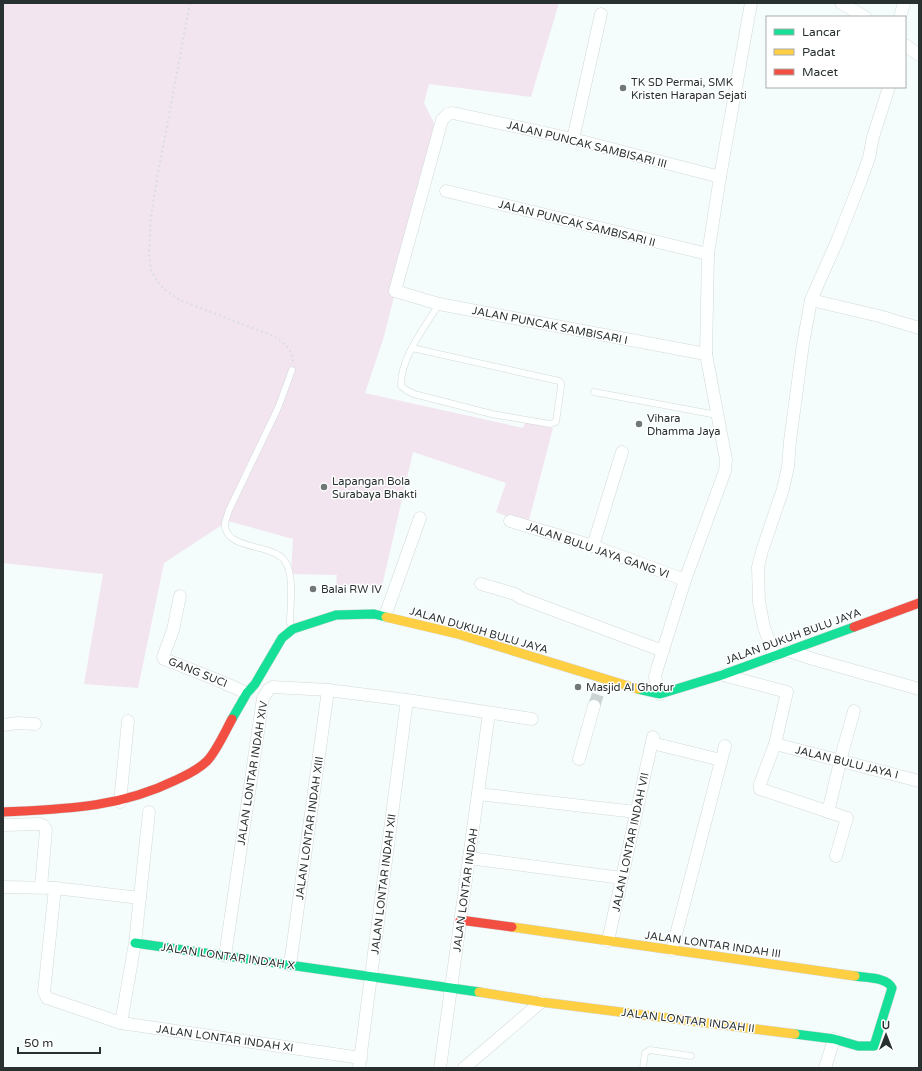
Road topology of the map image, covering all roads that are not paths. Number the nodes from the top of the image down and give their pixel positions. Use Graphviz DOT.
graph roads {
  1 [pos="751,3"];
  2 [pos="842,3"];
  3 [pos="904,3"];
  4 [pos="601,14"];
  5 [pos="863,16"];
  6 [pos="900,16"];
  7 [pos="906,46"];
  8 [pos="919,55"];
  9 [pos="889,88"];
  10 [pos="573,139"];
  11 [pos="720,177"];
  12 [pos="446,191"];
  13 [pos="708,254"];
  14 [pos="395,291"];
  15 [pos="811,300"];
  16 [pos="439,304"];
  17 [pos="919,328"];
  18 [pos="412,348"];
  19 [pos="706,354"];
  20 [pos="292,370"];
  21 [pos="594,392"];
  22 [pos="717,415"];
  23 [pos="622,452"];
  24 [pos="420,518"];
  25 [pos="510,520"];
  26 [pos="593,546"];
  27 [pos="685,580"];
  28 [pos="481,584"];
  29 [pos="180,596"];
  30 [pos="919,602"];
  31 [pos="385,616"];
  32 [pos="292,629"];
  33 [pos="663,651"];
  34 [pos="789,651"];
  35 [pos="774,656"];
  36 [pos="722,675"];
  37 [pos="919,689"];
  38 [pos="328,690"];
  39 [pos="247,693"];
  40 [pos="660,694"];
  41 [pos="407,700"];
  42 [pos="594,706"];
  43 [pos="854,711"];
  44 [pos="489,713"];
  45 [pos="532,719"];
  46 [pos="128,721"];
  47 [pos="35,724"];
  48 [pos="3,726"];
  49 [pos="775,744"];
  50 [pos="725,746"];
  51 [pos="579,759"];
  52 [pos="721,760"];
  53 [pos="841,761"];
  54 [pos="919,780"];
  55 [pos="478,794"];
  56 [pos="120,802"];
  57 [pos="3,812"];
  58 [pos="149,812"];
  59 [pos="636,812"];
  60 [pos="828,812"];
  61 [pos="3,825"];
  62 [pos="836,856"];
  63 [pos="469,858"];
  64 [pos="622,878"];
  65 [pos="3,887"];
  66 [pos="41,887"];
  67 [pos="55,888"];
  68 [pos="140,898"];
  69 [pos="460,920"];
  70 [pos="608,941"];
  71 [pos="135,943"];
  72 [pos="672,950"];
  73 [pos="225,956"];
  74 [pos="290,965"];
  75 [pos="371,976"];
  76 [pos="451,988"];
  77 [pos="542,1002"];
  78 [pos="121,1023"];
  79 [pos="834,1039"];
  80 [pos="867,1047"];
  81 [pos="691,1056"];
  82 [pos="360,1063"];
  83 [pos="440,1068"];
  84 [pos="464,1068"];
  85 [pos="643,1068"];
  86 [pos="825,1068"];
  1 -- 11 [label="street"];
  2 -- 5 [label="street"];
  3 -- 6 [label="street"];
  4 -- 10 [label="street"];
  7 -- 8 [label="street"];
  9 -- 15 [label="street"];
  10 -- 11 [label="street, JALAN PUNCAK SAMBISARI III"];
  10 -- 14 [label="street, JALAN PUNCAK SAMBISARI III"];
  11 -- 13 [label="street"];
  12 -- 13 [label="street, JALAN PUNCAK SAMBISARI II"];
  13 -- 19 [label="street"];
  14 -- 16 [label="street, JALAN PUNCAK SAMBISARI I"];
  15 -- 17 [label="street"];
  15 -- 35 [label="street"];
  16 -- 18 [label="lane"];
  16 -- 19 [label="street, JALAN PUNCAK SAMBISARI I"];
  18 -- 18 [label="lane"];
  19 -- 22 [label="street"];
  20 -- 32 [label="lane"];
  21 -- 22 [label="lane"];
  22 -- 27 [label="street"];
  23 -- 26 [label="street"];
  24 -- 31 [label="street"];
  25 -- 26 [label="street, JALAN BULU JAYA GANG VI"];
  26 -- 27 [label="street, JALAN BULU JAYA GANG VI"];
  27 -- 33 [label="street"];
  28 -- 33 [label="street"];
  29 -- 39 [label="street, GANG SUCI"];
  30 -- 34 [label="street, JALAN DUKUH BULU JAYA"];
  31 -- 32 [label="street, JALAN DUKUH BULU JAYA"];
  31 -- 40 [label="street, JALAN DUKUH BULU JAYA"];
  32 -- 39 [label="street"];
  33 -- 40 [label="street"];
  34 -- 35 [label="street, JALAN DUKUH BULU JAYA"];
  34 -- 37 [label="street"];
  35 -- 36 [label="street, JALAN DUKUH BULU JAYA"];
  36 -- 40 [label="street, JALAN DUKUH BULU JAYA"];
  36 -- 49 [label="street"];
  38 -- 41 [label="street, JALAN LONTAR INDAH XIV"];
  38 -- 73 [label="street, JALAN LONTAR INDAH XIV"];
  38 -- 74 [label="street, JALAN LONTAR INDAH XIII"];
  39 -- 56 [label="street"];
  41 -- 44 [label="street, JALAN LONTAR INDAH XIV"];
  41 -- 75 [label="street, JALAN LONTAR INDAH XII"];
  42 -- 51 [label="street"];
  43 -- 53 [label="street"];
  44 -- 45 [label="street, JALAN LONTAR INDAH XIV"];
  44 -- 55 [label="street, JALAN LONTAR INDAH"];
  46 -- 56 [label="street"];
  47 -- 48 [label="street"];
  49 -- 53 [label="street, JALAN BULU JAYA I"];
  49 -- 60 [label="street"];
  50 -- 52 [label="street"];
  52 -- 59 [label="street, JALAN LONTAR INDAH VII"];
  52 -- 72 [label="street"];
  53 -- 54 [label="street, JALAN BULU JAYA I"];
  53 -- 60 [label="street"];
  55 -- 59 [label="street"];
  55 -- 63 [label="street, JALAN LONTAR INDAH"];
  56 -- 57 [label="street"];
  58 -- 68 [label="street"];
  59 -- 64 [label="street, JALAN LONTAR INDAH VII"];
  60 -- 62 [label="street"];
  61 -- 66 [label="street"];
  63 -- 64 [label="street"];
  63 -- 69 [label="street, JALAN LONTAR INDAH"];
  64 -- 70 [label="street, JALAN LONTAR INDAH VII"];
  65 -- 66 [label="street"];
  66 -- 67 [label="street"];
  67 -- 68 [label="street"];
  67 -- 78 [label="street, JALAN LONTAR INDAH XI"];
  68 -- 71 [label="street"];
  69 -- 70 [label="street, JALAN LONTAR INDAH III"];
  69 -- 76 [label="street, JALAN LONTAR INDAH"];
  70 -- 72 [label="street, JALAN LONTAR INDAH III"];
  71 -- 73 [label="street, JALAN LONTAR INDAH X"];
  71 -- 78 [label="street"];
  72 -- 80 [label="street, JALAN LONTAR INDAH III"];
  73 -- 74 [label="street, JALAN LONTAR INDAH X"];
  74 -- 75 [label="street, JALAN LONTAR INDAH X"];
  75 -- 76 [label="street, JALAN LONTAR INDAH X"];
  75 -- 82 [label="street, JALAN LONTAR INDAH XII"];
  76 -- 77 [label="street, JALAN LONTAR INDAH II"];
  76 -- 83 [label="street, JALAN LONTAR INDAH"];
  77 -- 79 [label="street, JALAN LONTAR INDAH II"];
  77 -- 84 [label="street"];
  78 -- 82 [label="street, JALAN LONTAR INDAH XI"];
  79 -- 80 [label="street, JALAN LONTAR INDAH II"];
  79 -- 86 [label="street"];
  81 -- 85 [label="lane"];
}
